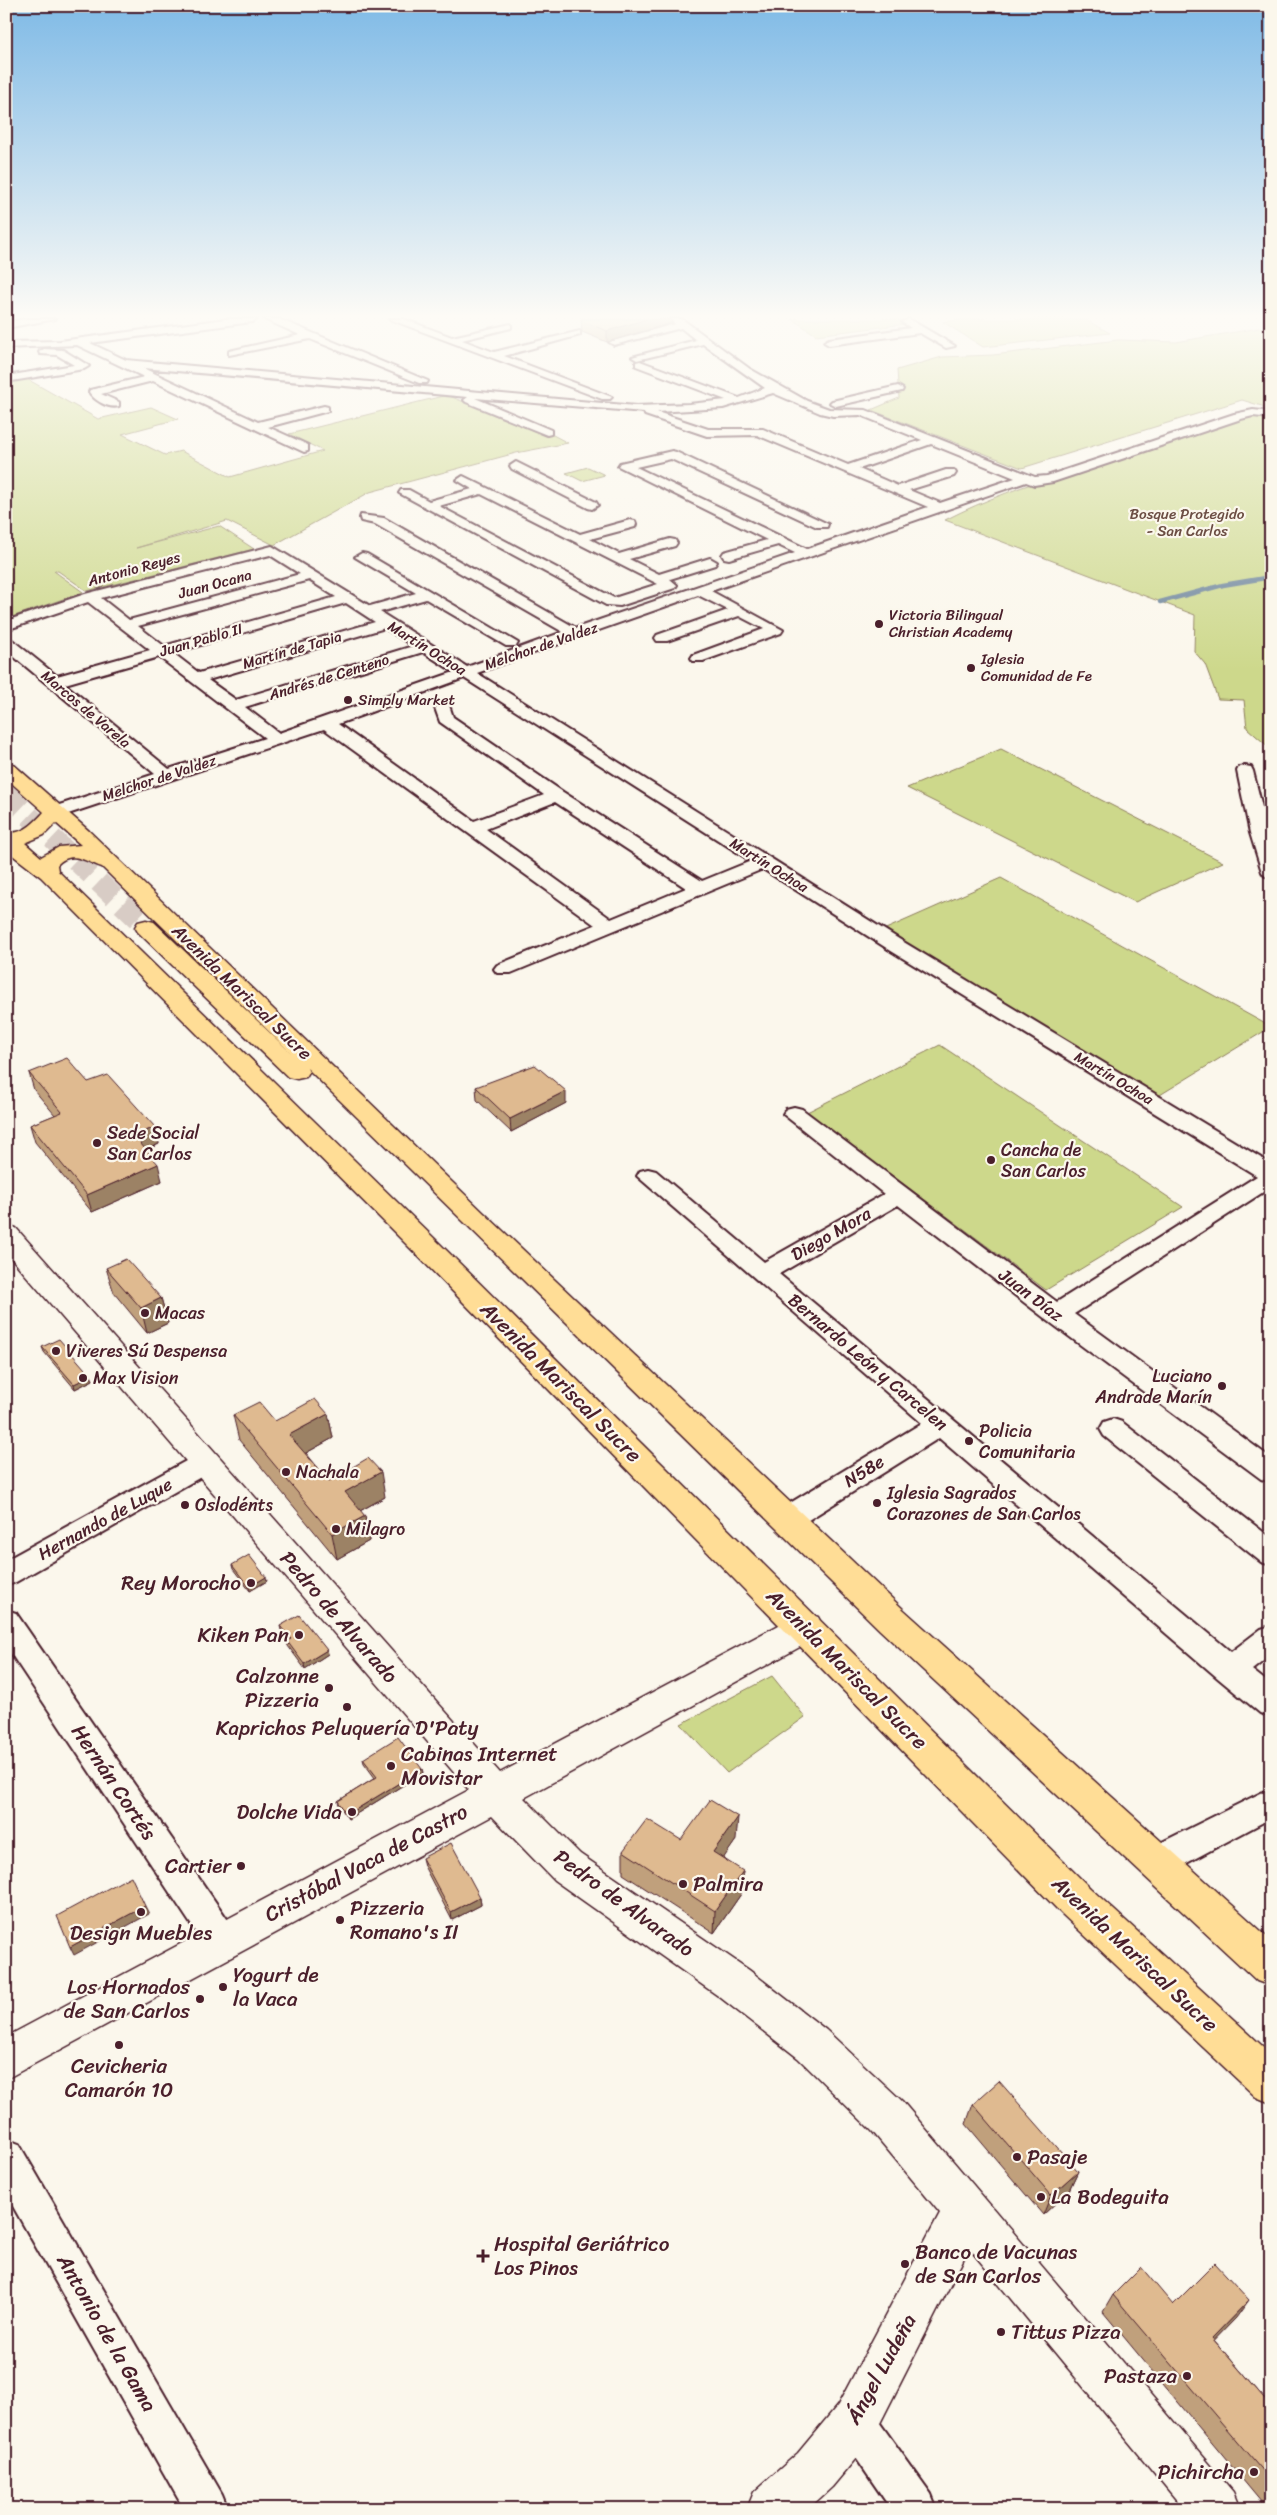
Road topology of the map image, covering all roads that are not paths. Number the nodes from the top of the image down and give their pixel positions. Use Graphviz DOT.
graph roads {
  1 [pos="279,436"];
  2 [pos="769,436"];
  3 [pos="925,436"];
  4 [pos="1176,436"];
  5 [pos="926,443"];
  6 [pos="304,448"];
  7 [pos="516,466"];
  8 [pos="847,469"];
  9 [pos="950,473"];
  10 [pos="567,478"];
  11 [pos="1026,478"];
  12 [pos="463,480"];
  13 [pos="548,482"];
  14 [pos="484,490"];
  15 [pos="898,490"];
  16 [pos="405,493"];
  17 [pos="428,505"];
  18 [pos="940,508"];
  19 [pos="574,511"];
  20 [pos="558,515"];
  21 [pos="366,518"];
  22 [pos="542,520"];
  23 [pos="835,520"];
  24 [pos="630,524"];
  25 [pos="822,524"];
  26 [pos="580,538"];
  27 [pos="778,539"];
  28 [pos="670,543"];
  29 [pos="272,550"];
  30 [pos="808,554"];
  31 [pos="729,555"];
  32 [pos="362,557"];
  33 [pos="619,558"];
  34 [pos="710,562"];
  35 [pos="311,575"];
  36 [pos="660,578"];
  37 [pos="701,591"];
  38 [pos="428,594"];
  39 [pos="643,594"];
  40 [pos="90,597"];
  41 [pos="348,598"];
  42 [pos="664,604"];
  43 [pos="368,611"];
  44 [pos="740,611"];
  45 [pos="387,623"];
  46 [pos="128,625"];
  47 [pos="6,626"];
  48 [pos="575,633"];
  49 [pos="662,638"];
  50 [pos="6,642"];
  51 [pos="511,643"];
  52 [pos="425,647"];
  53 [pos="162,651"];
  54 [pos="698,658"];
  55 [pos="465,672"];
  56 [pos="197,678"];
  57 [pos="54,682"];
  58 [pos="234,706"];
  59 [pos="443,708"];
  60 [pos="326,723"];
  61 [pos="277,739"];
  62 [pos="1245,771"];
  63 [pos="166,775"];
  64 [pos="13,781"];
  65 [pos="557,796"];
  66 [pos="56,812"];
  67 [pos="473,828"];
  68 [pos="8,839"];
  69 [pos="765,862"];
  70 [pos="111,865"];
  71 [pos="1271,872"];
  72 [pos="48,873"];
  73 [pos="701,889"];
  74 [pos="609,926"];
  75 [pos="504,969"];
  76 [pos="794,1114"];
  77 [pos="1271,1175"];
  78 [pos="648,1176"];
  79 [pos="899,1194"];
  80 [pos="475,1219"];
  81 [pos="6,1234"];
  82 [pos="429,1250"];
  83 [pos="762,1273"];
  84 [pos="1056,1314"];
  85 [pos="941,1424"];
  86 [pos="1113,1429"];
  87 [pos="204,1463"];
  88 [pos="1271,1472"];
  89 [pos="787,1519"];
  90 [pos="1271,1554"];
  91 [pos="6,1574"];
  92 [pos="6,1622"];
  93 [pos="806,1627"];
  94 [pos="1271,1638"];
  95 [pos="1230,1670"];
  96 [pos="1271,1704"];
  97 [pos="495,1794"];
  98 [pos="1271,1802"];
  99 [pos="1156,1862"];
  100 [pos="222,1941"];
  101 [pos="1271,1967"];
  102 [pos="6,2059"];
  103 [pos="1271,2082"];
  104 [pos="6,2157"];
  105 [pos="965,2210"];
  106 [pos="855,2422"];
  107 [pos="207,2509"];
  108 [pos="771,2509"];
  109 [pos="916,2509"];
  110 [pos="1216,2509"];
  1 -- 6 [label="street"];
  2 -- 8 [label="street"];
  3 -- 11 [label="street"];
  4 -- 11 [label="street"];
  5 -- 8 [label="street"];
  7 -- 13 [label="street"];
  8 -- 15 [label="street"];
  9 -- 15 [label="street"];
  10 -- 13 [label="street"];
  11 -- 18 [label="street, Melchor de Valdez"];
  12 -- 14 [label="street"];
  13 -- 19 [label="street"];
  14 -- 17 [label="street"];
  14 -- 22 [label="street"];
  15 -- 18 [label="street"];
  16 -- 17 [label="street"];
  17 -- 39 [label="street"];
  18 -- 30 [label="street, Melchor de Valdez"];
  20 -- 22 [label="street"];
  21 -- 48 [label="street"];
  22 -- 26 [label="street"];
  23 -- 25 [label="street"];
  24 -- 26 [label="street"];
  25 -- 27 [label="street"];
  25 -- 27 [label="street"];
  26 -- 33 [label="street"];
  27 -- 30 [label="street"];
  27 -- 31 [label="street"];
  28 -- 33 [label="street"];
  29 -- 35 [label="street, Martín Ochoa"];
  29 -- 40 [label="street, Antonio Reyes"];
  30 -- 37 [label="street, Melchor de Valdez"];
  32 -- 38 [label="street"];
  33 -- 36 [label="street"];
  34 -- 36 [label="street"];
  35 -- 41 [label="street, Martín Ochoa"];
  35 -- 46 [label="street, Juan Ocana"];
  36 -- 39 [label="street"];
  37 -- 42 [label="street, Melchor de Valdez"];
  37 -- 44 [label="street"];
  38 -- 43 [label="street"];
  38 -- 51 [label="street"];
  39 -- 42 [label="street"];
  40 -- 46 [label="street"];
  40 -- 47 [label="street, Antonio Reyes"];
  41 -- 43 [label="street, Martín Ochoa"];
  41 -- 53 [label="street, Juan Pablo II"];
  42 -- 48 [label="street, Melchor de Valdez"];
  43 -- 45 [label="street, Martín Ochoa"];
  44 -- 49 [label="street"];
  44 -- 54 [label="street"];
  45 -- 52 [label="street, Martín Ochoa"];
  45 -- 56 [label="street, Martín de Tapia"];
  46 -- 53 [label="street"];
  48 -- 55 [label="street, Melchor de Valdez"];
  50 -- 57 [label="street, Marcos de Varela"];
  52 -- 55 [label="street, Martín Ochoa"];
  52 -- 58 [label="street, Andrés de Centeno"];
  53 -- 56 [label="street"];
  53 -- 57 [label="street, Juan Pablo II"];
  55 -- 60 [label="street, Melchor de Valdez"];
  55 -- 69 [label="street, Martín Ochoa"];
  56 -- 58 [label="street"];
  57 -- 63 [label="street, Marcos de Varela"];
  58 -- 61 [label="street"];
  59 -- 65 [label="street"];
  60 -- 61 [label="street, Melchor de Valdez"];
  60 -- 67 [label="street"];
  61 -- 63 [label="street, Melchor de Valdez"];
  62 -- 71 [label="street"];
  63 -- 66 [label="street, Melchor de Valdez"];
  64 -- 66 [label="main road, Avenida Mariscal Sucre"];
  65 -- 67 [label="street"];
  65 -- 73 [label="street"];
  66 -- 68 [label="main road"];
  66 -- 70 [label="main road, Avenida Mariscal Sucre"];
  67 -- 74 [label="street"];
  68 -- 72 [label="main road, Avenida Mariscal Sucre"];
  69 -- 73 [label="street"];
  69 -- 77 [label="street, Martín Ochoa"];
  70 -- 72 [label="main road"];
  70 -- 80 [label="main road, Avenida Mariscal Sucre"];
  72 -- 82 [label="main road, Avenida Mariscal Sucre"];
  73 -- 74 [label="street"];
  74 -- 75 [label="street"];
  76 -- 79 [label="street, Juan Díaz"];
  77 -- 84 [label="street, Martín Ochoa"];
  78 -- 83 [label="street, Bernardo León y Carcelen"];
  79 -- 83 [label="street, Diego Mora"];
  79 -- 84 [label="street, Juan Díaz"];
  80 -- 82 [label="main road, Avenida Mariscal Sucre"];
  80 -- 89 [label="main road, Avenida Mariscal Sucre"];
  81 -- 87 [label="main road, Pedro de Alvarado"];
  82 -- 93 [label="main road, Avenida Mariscal Sucre"];
  83 -- 85 [label="street, Bernardo León y Carcelen"];
  84 -- 88 [label="street, Juan Díaz"];
  85 -- 89 [label="street, N58e"];
  85 -- 95 [label="street, Bernardo León y Carcelen"];
  86 -- 90 [label="street"];
  87 -- 91 [label="street, Hernando de Luque"];
  87 -- 97 [label="main road, Pedro de Alvarado"];
  89 -- 99 [label="main road, Avenida Mariscal Sucre"];
  92 -- 100 [label="street, Hernán Cortés"];
  93 -- 97 [label="main road, Cristóbal Vaca de Castro"];
  93 -- 103 [label="main road, Avenida Mariscal Sucre"];
  94 -- 95 [label="street"];
  95 -- 96 [label="street, Bernardo León y Carcelen"];
  97 -- 100 [label="main road, Cristóbal Vaca de Castro"];
  97 -- 105 [label="main road, Pedro de Alvarado"];
  98 -- 99 [label="street"];
  99 -- 101 [label="main road, Avenida Mariscal Sucre"];
  100 -- 102 [label="main road, Cristóbal Vaca de Castro"];
  104 -- 107 [label="street, Antonio de la Gama"];
  105 -- 106 [label="main road, Ángel Ludeña"];
  105 -- 110 [label="main road, Pedro de Alvarado"];
  106 -- 108 [label="main road, Ángel Ludeña"];
  106 -- 109 [label="street"];
}
